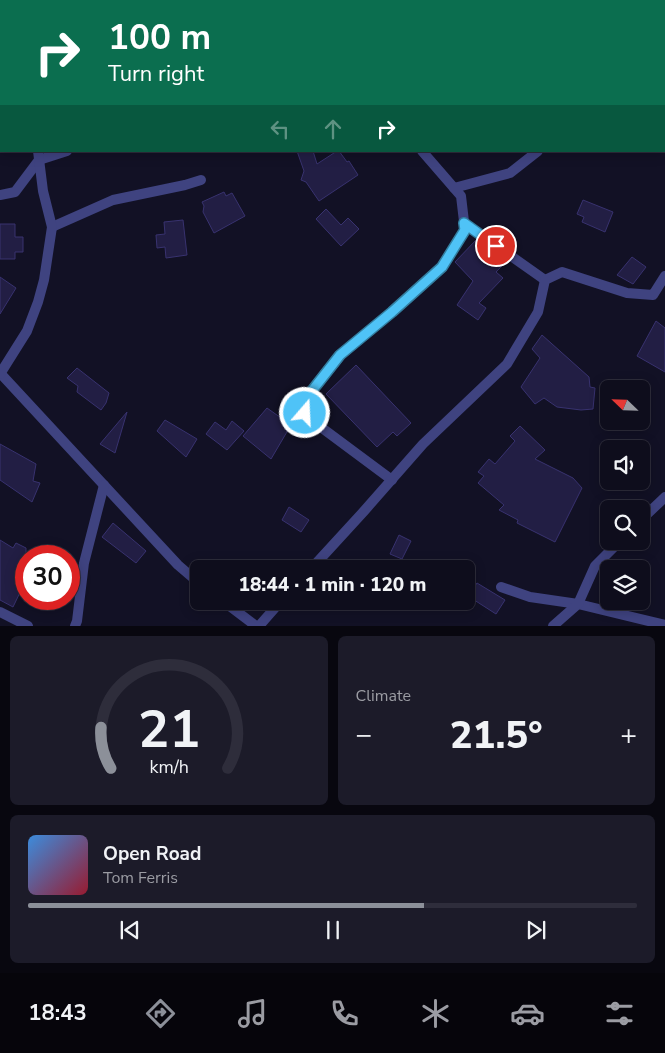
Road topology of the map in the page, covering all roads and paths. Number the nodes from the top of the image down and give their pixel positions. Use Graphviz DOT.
graph roads {
  1 [pos="61,152"];
  2 [pos="423,152"];
  3 [pos="537,152"];
  4 [pos="39,156"];
  5 [pos="201,180"];
  6 [pos="454,188"];
  7 [pos="0,195"];
  8 [pos="464,223"];
  9 [pos="52,227"];
  10 [pos="665,276"];
  11 [pos="545,280"];
  12 [pos="0,374"];
  13 [pos="392,480"];
  14 [pos="104,485"];
  15 [pos="665,497"];
  16 [pos="650,511"];
  17 [pos="611,550"];
  18 [pos="319,560"];
  19 [pos="190,575"];
  20 [pos="501,587"];
  21 [pos="578,604"];
  22 [pos="236,610"];
  23 [pos="272,610"];
  24 [pos="0,612"];
  25 [pos="665,625"];
  26 [pos="28,626"];
  27 [pos="75,626"];
  28 [pos="257,626"];
  29 [pos="553,626"];
  1 -- 4 [label="street"];
  2 -- 6 [label="street"];
  3 -- 6 [label="street"];
  4 -- 7 [label="street"];
  4 -- 9 [label="street"];
  5 -- 9 [label="street"];
  6 -- 8 [label="street"];
  8 -- 11 [label="street"];
  8 -- 13 [label="street"];
  9 -- 12 [label="street"];
  10 -- 11 [label="street"];
  11 -- 13 [label="street"];
  12 -- 14 [label="street"];
  13 -- 18 [label="street"];
  14 -- 19 [label="street"];
  14 -- 27 [label="street"];
  15 -- 16 [label="street"];
  17 -- 21 [label="street"];
  20 -- 21 [label="street"];
  21 -- 25 [label="street"];
  21 -- 29 [label="street"];
  22 -- 28 [label="street"];
  23 -- 28 [label="street"];
  24 -- 26 [label="street"];
}
